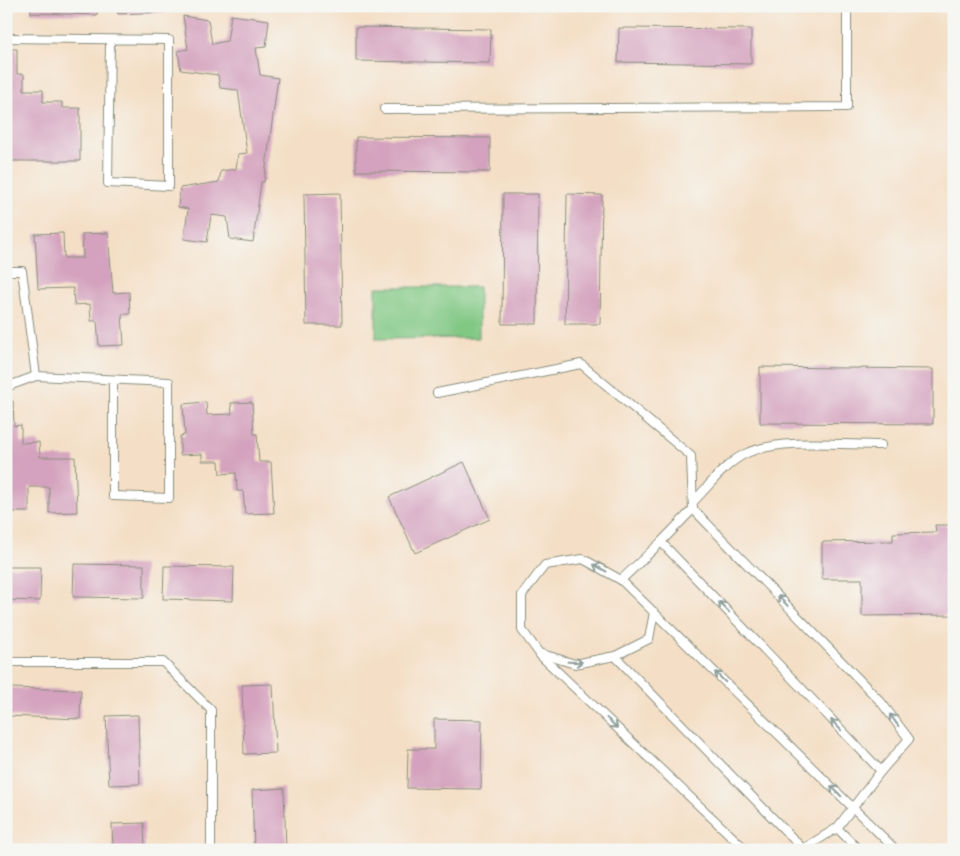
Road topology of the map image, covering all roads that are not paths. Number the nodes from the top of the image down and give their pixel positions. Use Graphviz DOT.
graph roads {
  1 [pos="847,6"];
  2 [pos="6,38"];
  3 [pos="110,40"];
  4 [pos="384,109"];
  5 [pos="6,271"];
  6 [pos="36,376"];
  7 [pos="113,380"];
  8 [pos="6,387"];
  9 [pos="437,393"];
  10 [pos="881,445"];
  11 [pos="693,505"];
  12 [pos="661,542"];
  13 [pos="621,580"];
  14 [pos="654,612"];
  15 [pos="539,653"];
  16 [pos="615,656"];
  17 [pos="6,662"];
  18 [pos="881,771"];
  19 [pos="851,807"];
  20 [pos="837,828"];
  21 [pos="802,849"];
  22 [pos="211,850"];
  23 [pos="746,850"];
  24 [pos="859,850"];
  25 [pos="896,850"];
  1 -- 4 [label="lane"];
  2 -- 3 [label="lane"];
  3 -- 3 [label="lane"];
  5 -- 6 [label="lane"];
  6 -- 7 [label="lane"];
  6 -- 8 [label="lane"];
  7 -- 7 [label="lane"];
  9 -- 11 [label="lane"];
  10 -- 11 [label="lane"];
  11 -- 12 [label="lane"];
  18 -- 11 [label="lane, one-way"];
  12 -- 13 [label="lane"];
  18 -- 12 [label="lane, one-way"];
  13 -- 14 [label="lane"];
  13 -- 15 [label="lane, one-way"];
  14 -- 16 [label="lane"];
  19 -- 14 [label="lane, one-way"];
  15 -- 16 [label="lane, one-way"];
  15 -- 23 [label="lane, one-way"];
  16 -- 21 [label="lane"];
  17 -- 22 [label="lane"];
  18 -- 19 [label="lane"];
  19 -- 20 [label="lane"];
  19 -- 25 [label="lane"];
  20 -- 21 [label="lane"];
  20 -- 24 [label="lane"];
}
